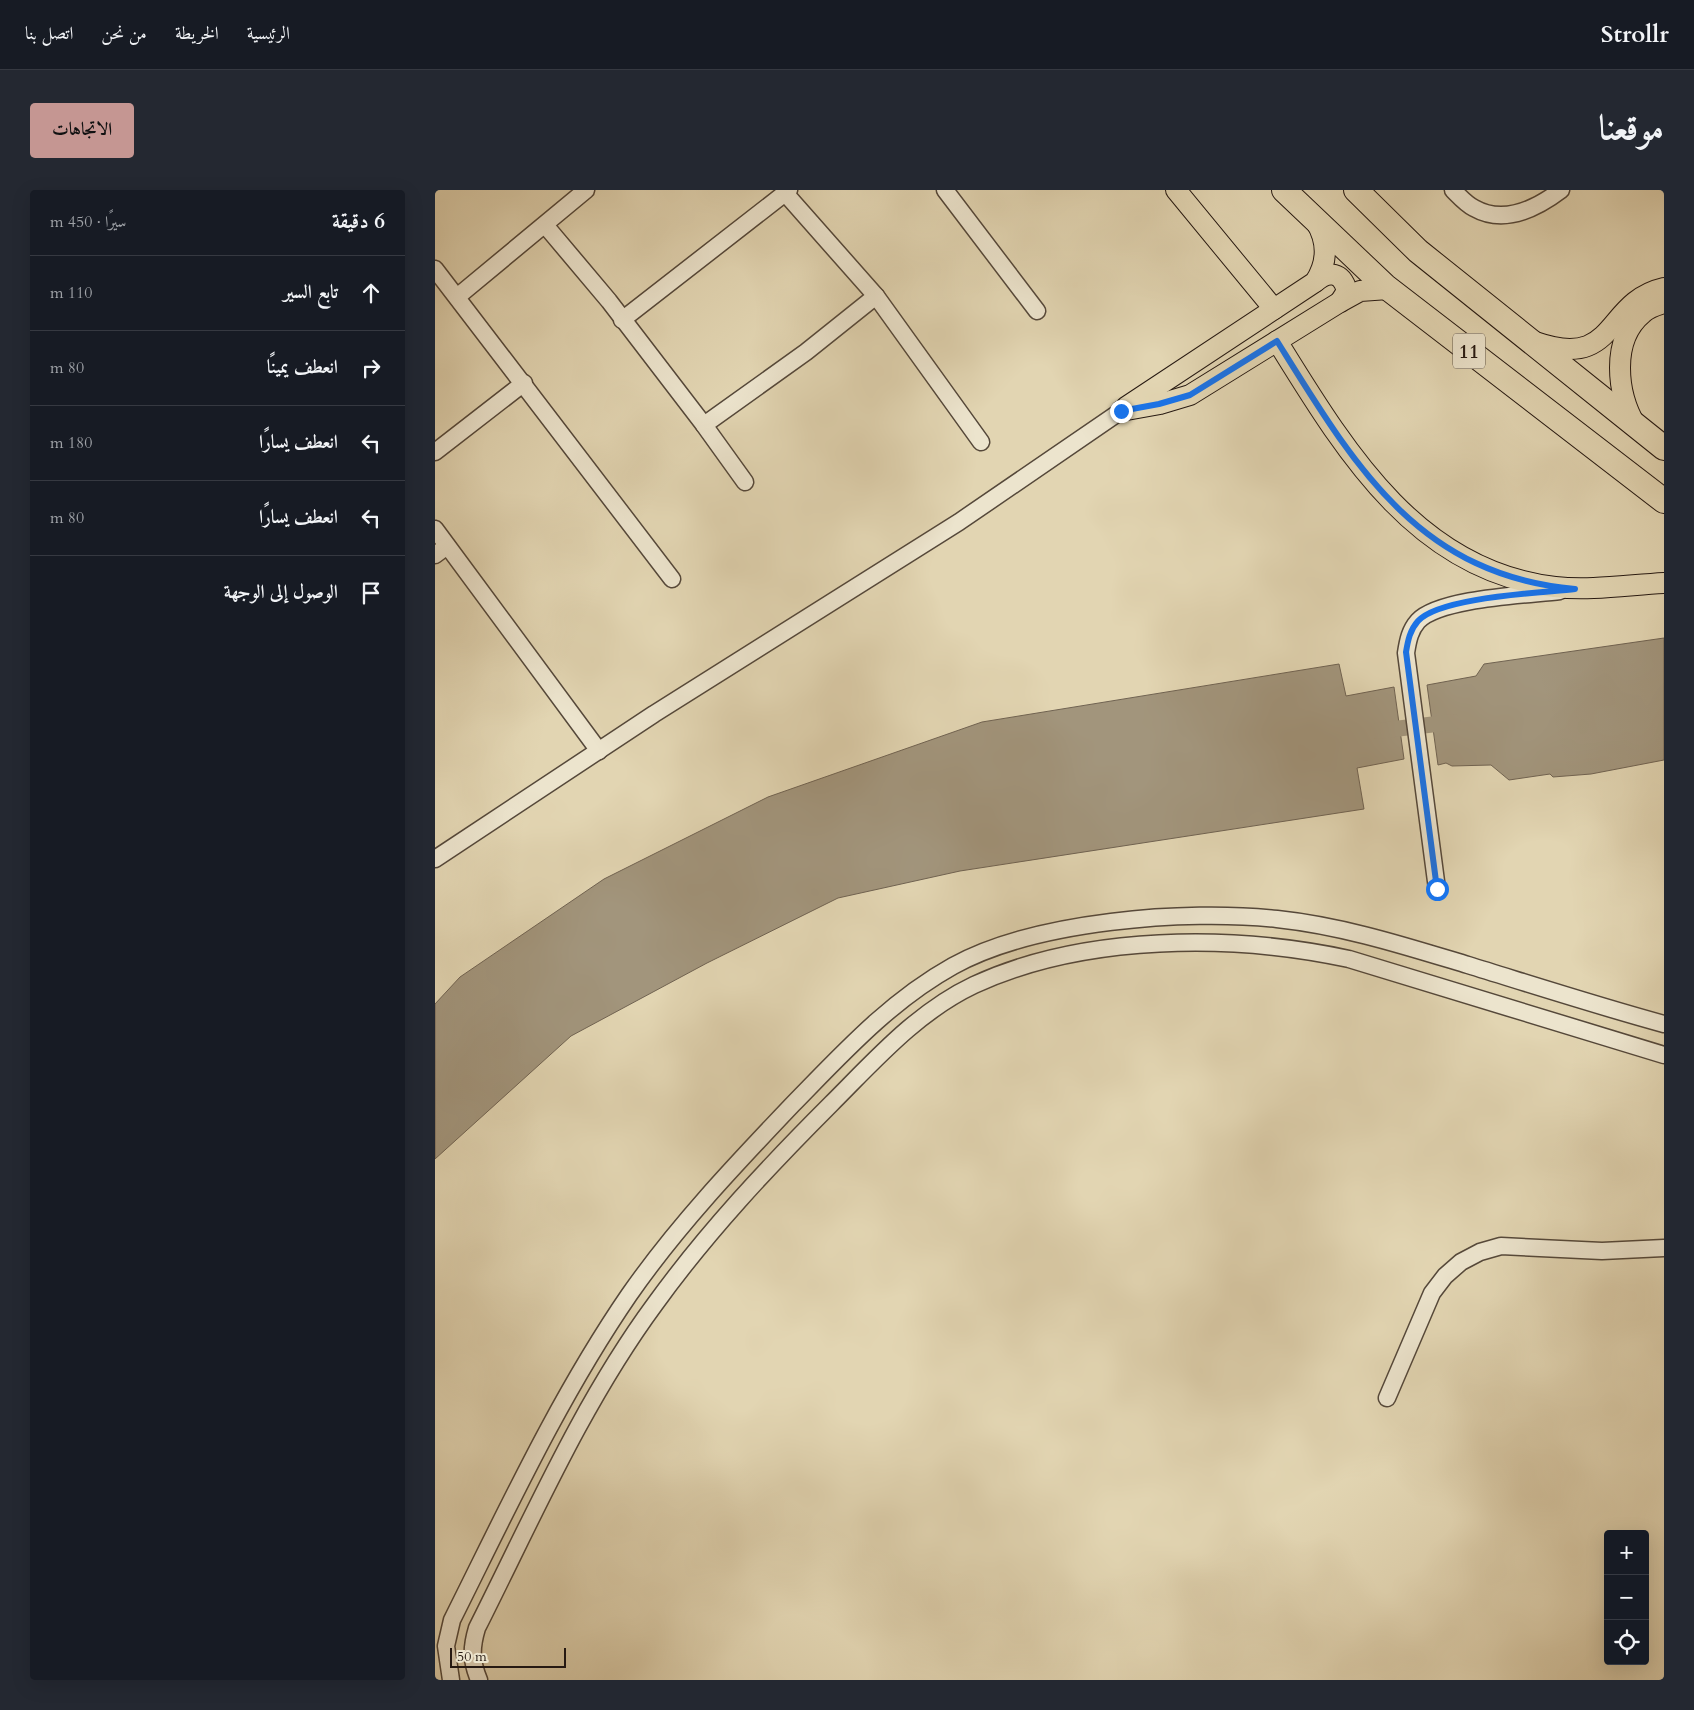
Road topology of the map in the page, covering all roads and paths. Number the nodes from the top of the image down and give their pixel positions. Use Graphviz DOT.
graph roads {
  1 [pos="585,190"];
  2 [pos="945,190"];
  3 [pos="1176,190"];
  4 [pos="1283,190"];
  5 [pos="1356,190"];
  6 [pos="1453,190"];
  7 [pos="1561,190"];
  8 [pos="787,192"];
  9 [pos="1317,222"];
  10 [pos="545,225"];
  11 [pos="435,269"];
  12 [pos="1315,282"];
  13 [pos="1664,288"];
  14 [pos="1388,289"];
  15 [pos="876,296"];
  16 [pos="457,297"];
  17 [pos="1340,302"];
  18 [pos="1664,303"];
  19 [pos="1274,309"];
  20 [pos="1037,311"];
  21 [pos="622,320"];
  22 [pos="1277,341"];
  23 [pos="1532,341"];
  24 [pos="524,383"];
  25 [pos="1121,411"];
  26 [pos="704,425"];
  27 [pos="1637,427"];
  28 [pos="981,442"];
  29 [pos="1664,448"];
  30 [pos="435,452"];
  31 [pos="745,482"];
  32 [pos="1664,501"];
  33 [pos="435,529"];
  34 [pos="441,551"];
  35 [pos="671,579"];
  36 [pos="1664,583"];
  37 [pos="1575,589"];
  38 [pos="599,751"];
  39 [pos="435,859"];
  40 [pos="1437,889"];
  41 [pos="1664,1024"];
  42 [pos="1664,1055"];
  43 [pos="1664,1248"];
  44 [pos="1387,1398"];
  45 [pos="553,1419"];
  46 [pos="576,1433"];
  47 [pos="452,1620"];
  48 [pos="435,1661"];
  49 [pos="451,1680"];
  50 [pos="479,1680"];
  1 -- 10 [label="street"];
  2 -- 20 [label="street"];
  3 -- 19 [label="main road"];
  4 -- 9 [label="highway, 11"];
  5 -- 23 [label="highway, 11"];
  6 -- 7 [label="street"];
  8 -- 15 [label="street"];
  8 -- 21 [label="street"];
  9 -- 12 [label="main road"];
  9 -- 14 [label="highway, 11"];
  10 -- 16 [label="street"];
  10 -- 21 [label="street"];
  11 -- 16 [label="street"];
  12 -- 17 [label="main road"];
  12 -- 19 [label="main road"];
  13 -- 23 [label="main road"];
  14 -- 17 [label="main road"];
  14 -- 32 [label="highway, 11"];
  15 -- 26 [label="street"];
  15 -- 28 [label="street"];
  16 -- 24 [label="street"];
  17 -- 22 [label="main road"];
  18 -- 27 [label="main road"];
  19 -- 25 [label="main road"];
  21 -- 26 [label="street"];
  22 -- 25 [label="main road"];
  22 -- 37 [label="main road"];
  23 -- 27 [label="highway, 11"];
  24 -- 30 [label="street"];
  24 -- 35 [label="street"];
  25 -- 38 [label="street"];
  26 -- 31 [label="street"];
  27 -- 29 [label="highway, 11"];
  33 -- 34 [label="street"];
  34 -- 38 [label="street"];
  36 -- 37 [label="main road"];
  37 -- 40 [label="street"];
  38 -- 39 [label="street"];
  41 -- 45 [label="street"];
  42 -- 46 [label="street"];
  43 -- 44 [label="street"];
  45 -- 46 [label="street"];
  45 -- 47 [label="street"];
  46 -- 50 [label="street"];
  47 -- 48 [label="street"];
  47 -- 49 [label="street"];
}
